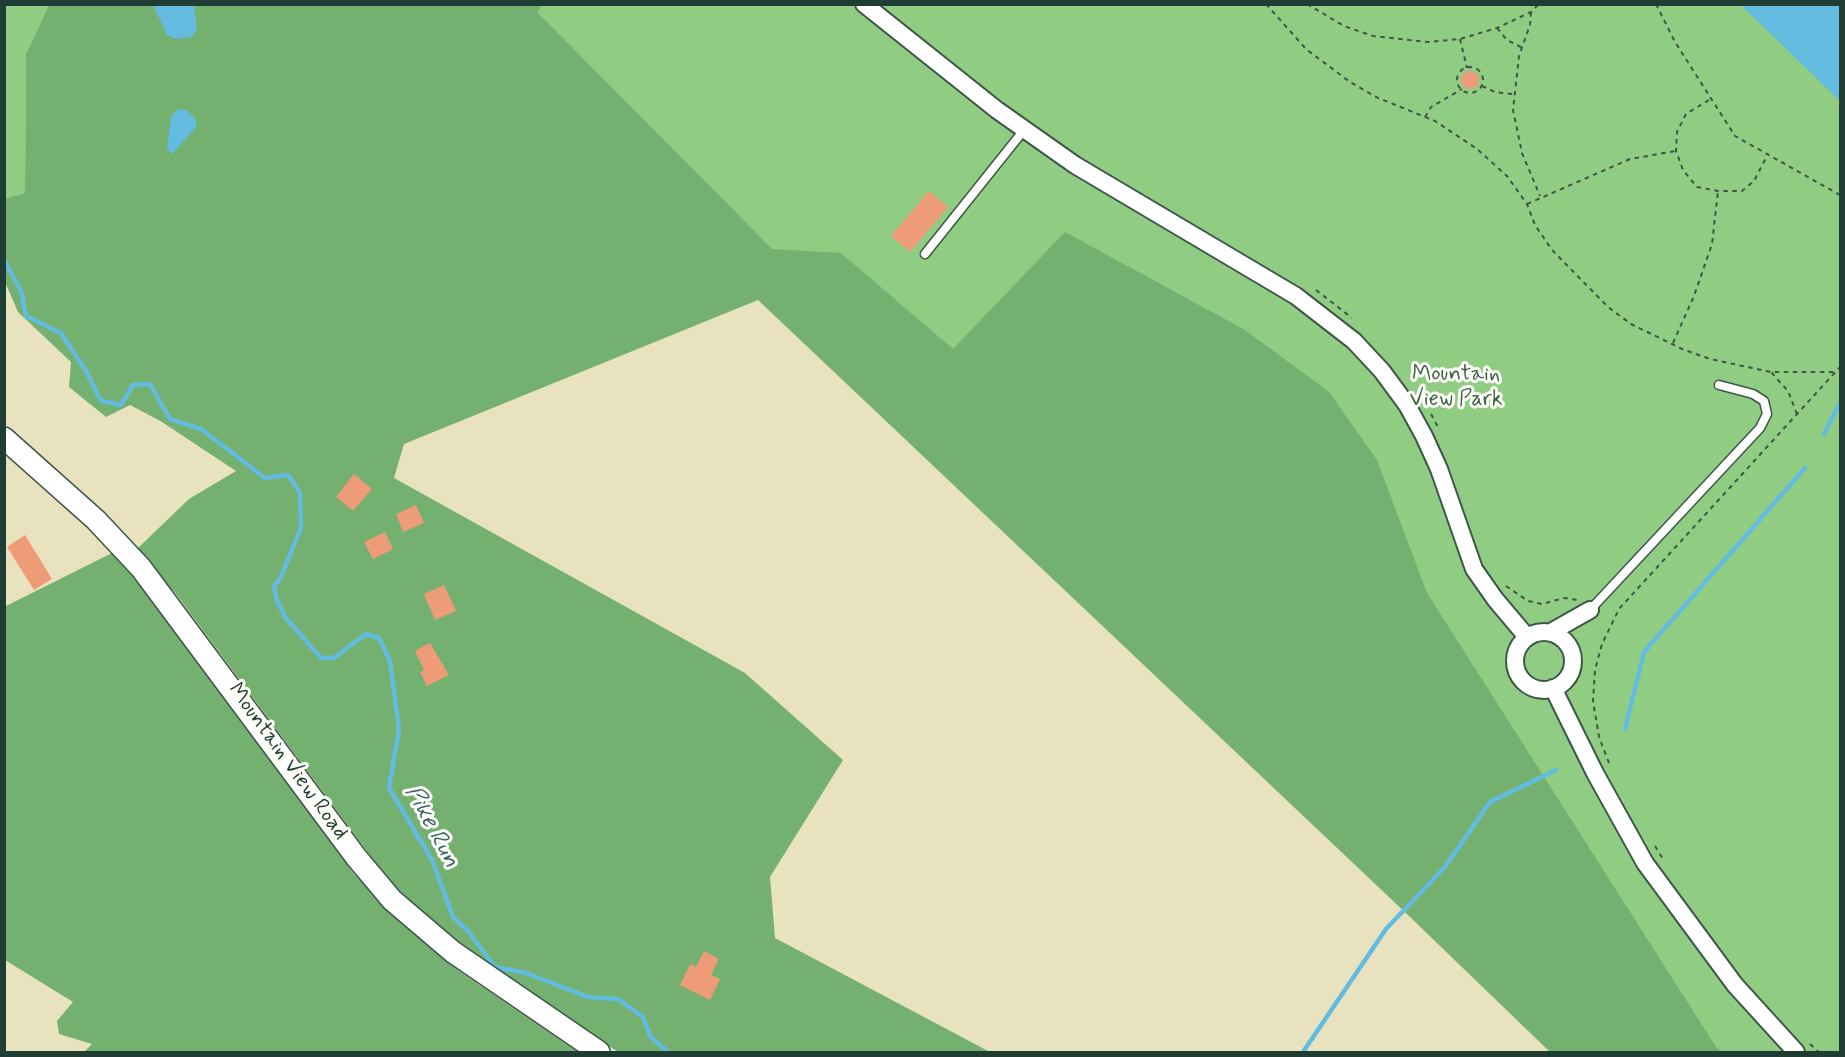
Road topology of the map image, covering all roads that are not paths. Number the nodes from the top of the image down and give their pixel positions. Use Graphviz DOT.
graph roads {
  1 [pos="864,4"];
  2 [pos="1024,130"];
  3 [pos="925,254"];
  4 [pos="1719,385"];
  5 [pos="4,438"];
  6 [pos="1587,607"];
  7 [pos="1551,632"];
  8 [pos="1527,637"];
  9 [pos="1570,647"];
  10 [pos="1553,688"];
  11 [pos="599,1053"];
  12 [pos="1796,1053"];
  1 -- 2 [label="street"];
  2 -- 3 [label="lane"];
  2 -- 8 [label="street"];
  4 -- 6 [label="lane"];
  5 -- 11 [label="street, Mountain View Road"];
  6 -- 7 [label="street"];
  6 -- 9 [label="street"];
  7 -- 8 [label="street"];
  7 -- 9 [label="street"];
  8 -- 10 [label="street"];
  9 -- 10 [label="street"];
  10 -- 12 [label="street"];
}
